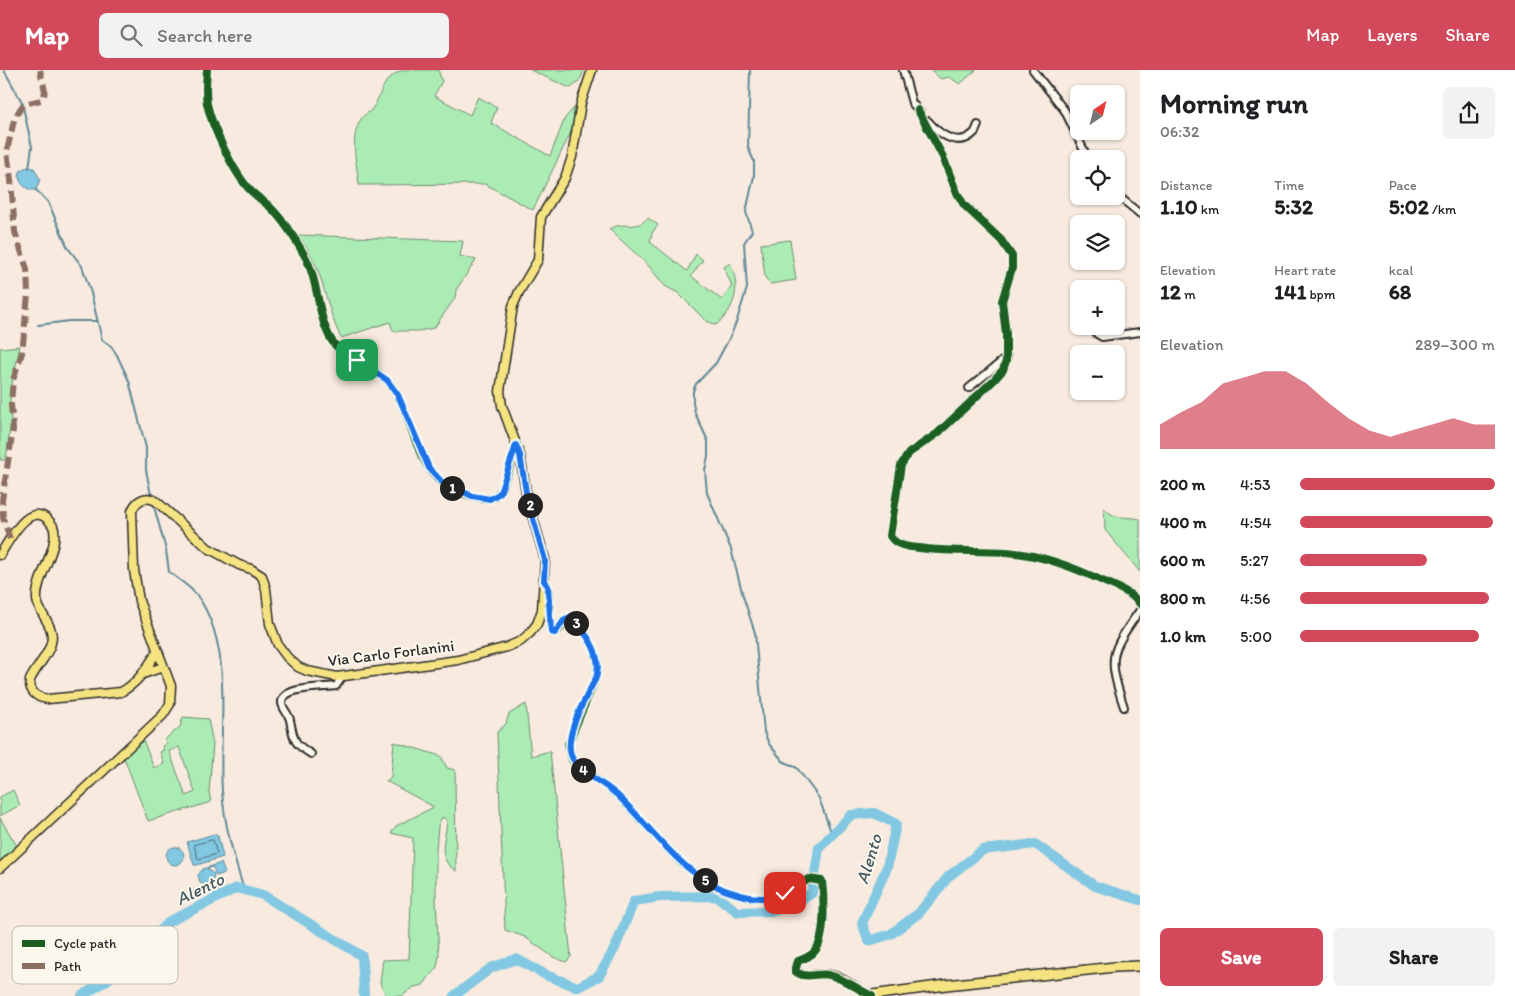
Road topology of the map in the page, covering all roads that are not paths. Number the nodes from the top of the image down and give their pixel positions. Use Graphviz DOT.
graph roads {
  1 [pos="208,70"];
  2 [pos="592,70"];
  3 [pos="903,70"];
  4 [pos="1034,70"];
  5 [pos="918,110"];
  6 [pos="978,124"];
  7 [pos="1084,150"];
  8 [pos="1125,202"];
  9 [pos="1140,214"];
  10 [pos="1140,332"];
  11 [pos="1125,334"];
  12 [pos="1099,335"];
  13 [pos="1117,335"];
  14 [pos="1006,357"];
  15 [pos="969,388"];
  16 [pos="516,445"];
  17 [pos="0,555"];
  18 [pos="544,581"];
  19 [pos="1140,604"];
  20 [pos="1140,610"];
  21 [pos="157,652"];
  22 [pos="163,667"];
  23 [pos="143,674"];
  24 [pos="343,676"];
  25 [pos="1124,707"];
  26 [pos="311,754"];
  27 [pos="0,868"];
  28 [pos="1140,966"];
  29 [pos="865,996"];
  30 [pos="872,996"];
  1 -- 16 [label="street"];
  2 -- 16 [label="main road, Via Carlo Forlanini"];
  3 -- 5 [label="street"];
  4 -- 7 [label="street"];
  5 -- 6 [label="street"];
  5 -- 14 [label="street"];
  8 -- 9 [label="street"];
  10 -- 11 [label="street"];
  12 -- 13 [label="street"];
  14 -- 15 [label="street"];
  14 -- 19 [label="street"];
  16 -- 18 [label="main road, Via Carlo Forlanini"];
  17 -- 23 [label="main road"];
  18 -- 24 [label="main road, Via Carlo Forlanini"];
  18 -- 30 [label="street"];
  20 -- 25 [label="street"];
  21 -- 22 [label="main road, Via Carlo Forlanini"];
  21 -- 23 [label="main road"];
  21 -- 24 [label="main road, Via Carlo Forlanini"];
  22 -- 23 [label="main road"];
  22 -- 27 [label="main road, Via Carlo Forlanini"];
  24 -- 26 [label="street"];
  28 -- 29 [label="highway, bridge"];
}
